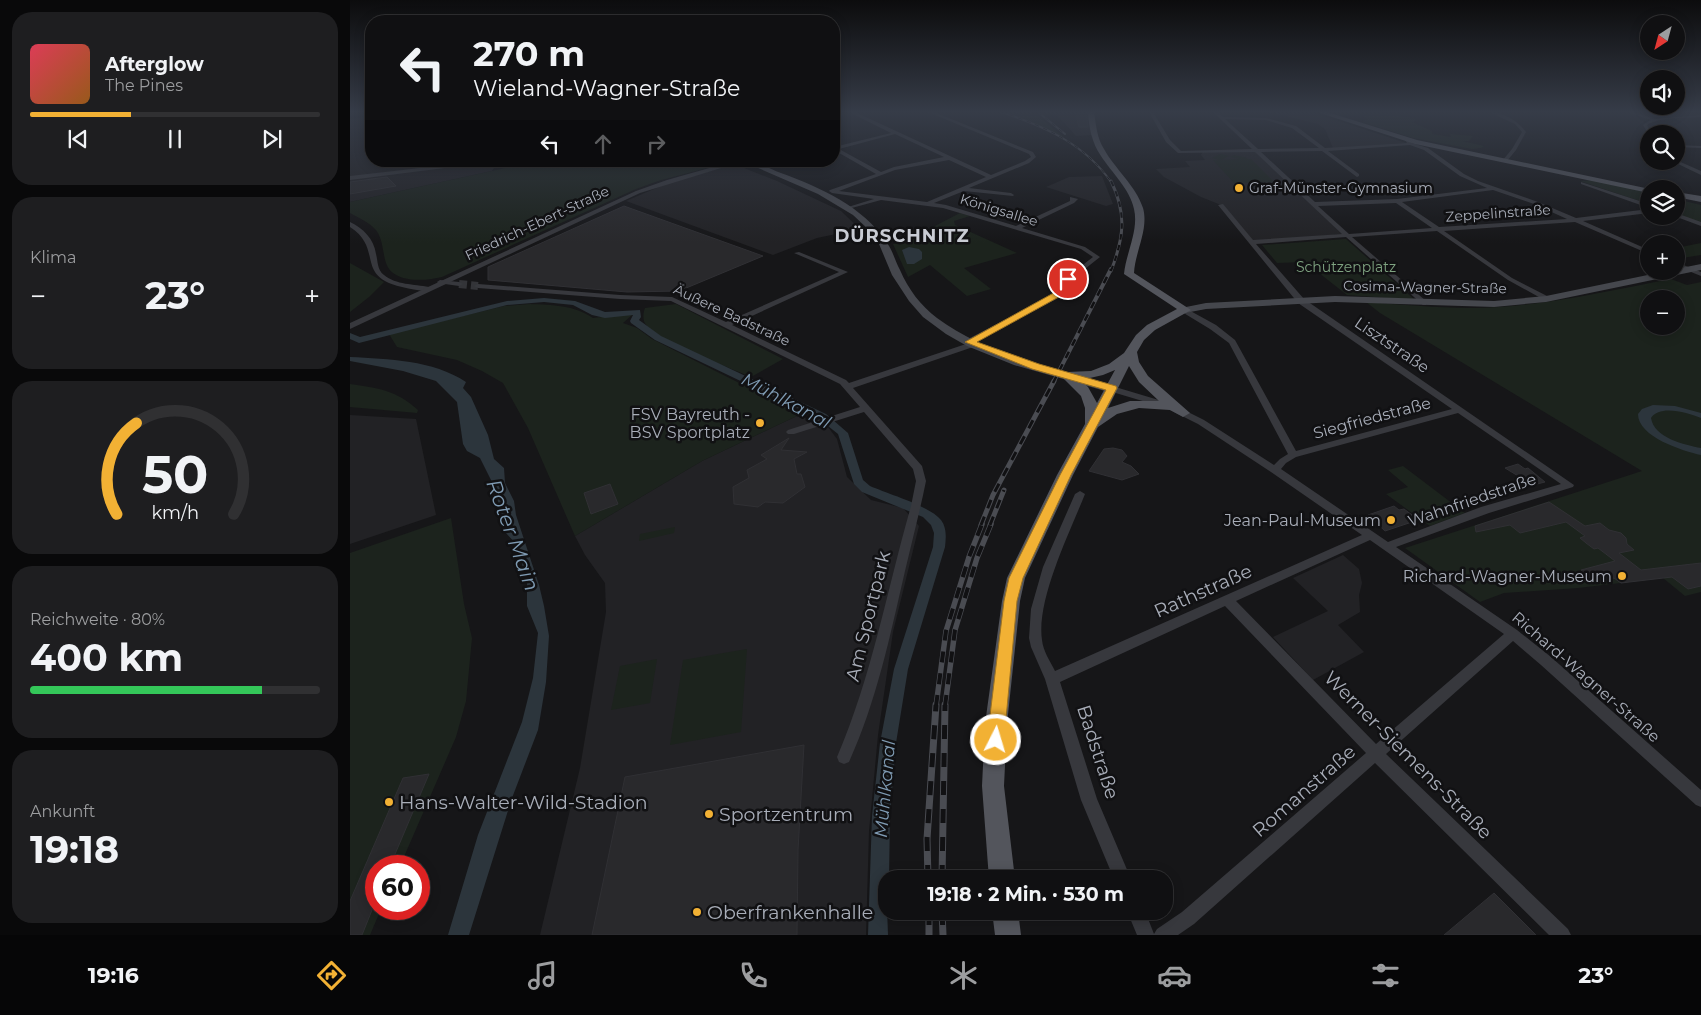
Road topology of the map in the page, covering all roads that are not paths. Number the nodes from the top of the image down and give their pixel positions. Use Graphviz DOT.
graph roads {
  1 [pos="848,156"];
  2 [pos="944,156"];
  3 [pos="1033,156"];
  4 [pos="1103,156"];
  5 [pos="1262,156"];
  6 [pos="1330,156"];
  7 [pos="1435,156"];
  8 [pos="1487,156"];
  9 [pos="1490,156"];
  10 [pos="1509,156"];
  11 [pos="949,158"];
  12 [pos="1506,159"];
  13 [pos="1685,165"];
  14 [pos="439,167"];
  15 [pos="719,167"];
  16 [pos="759,167"];
  17 [pos="879,173"];
  18 [pos="1701,173"];
  19 [pos="1357,176"];
  20 [pos="990,177"];
  21 [pos="350,178"];
  22 [pos="1583,183"];
  23 [pos="1640,186"];
  24 [pos="963,188"];
  25 [pos="1494,188"];
  26 [pos="1640,189"];
  27 [pos="832,191"];
  28 [pos="821,193"];
  29 [pos="1011,195"];
  30 [pos="1685,197"];
  31 [pos="1072,198"];
  32 [pos="882,199"];
  33 [pos="1396,200"];
  34 [pos="1701,201"];
  35 [pos="1640,203"];
  36 [pos="928,204"];
  37 [pos="1314,204"];
  38 [pos="1221,205"];
  39 [pos="850,208"];
  40 [pos="1640,212"];
  41 [pos="1685,218"];
  42 [pos="1576,220"];
  43 [pos="350,224"];
  44 [pos="1701,224"];
  45 [pos="1017,228"];
  46 [pos="1438,230"];
  47 [pos="1349,237"];
  48 [pos="1251,242"];
  49 [pos="1640,248"];
  50 [pos="797,254"];
  51 [pos="1696,268"];
  52 [pos="1701,274"];
  53 [pos="440,282"];
  54 [pos="460,284"];
  55 [pos="478,286"];
  56 [pos="426,289"];
  57 [pos="1546,299"];
  58 [pos="1301,301"];
  59 [pos="1423,303"];
  60 [pos="1185,310"];
  61 [pos="726,325"];
  62 [pos="350,326"];
  63 [pos="971,343"];
  64 [pos="1131,352"];
  65 [pos="1067,376"];
  66 [pos="849,386"];
  67 [pos="1112,388"];
  68 [pos="1169,406"];
  69 [pos="867,408"];
  70 [pos="1459,410"];
  71 [pos="1183,413"];
  72 [pos="1092,427"];
  73 [pos="791,432"];
  74 [pos="1293,455"];
  75 [pos="1275,470"];
  76 [pos="921,481"];
  77 [pos="1569,485"];
  78 [pos="1080,494"];
  79 [pos="1369,536"];
  80 [pos="1386,546"];
  81 [pos="1228,601"];
  82 [pos="1513,634"];
  83 [pos="1052,679"];
  84 [pos="1377,755"];
  85 [pos="844,758"];
  86 [pos="1701,800"];
  87 [pos="1001,870"];
  88 [pos="1119,870"];
  89 [pos="1007,920"];
  90 [pos="1140,920"];
  91 [pos="1008,935"];
  92 [pos="1146,935"];
  93 [pos="1163,935"];
  94 [pos="1562,935"];
  1 -- 17 [label="street"];
  2 -- 11 [label="street"];
  3 -- 20 [label="street"];
  4 -- 60 [label="main road"];
  5 -- 37 [label="street"];
  6 -- 19 [label="street"];
  7 -- 25 [label="street"];
  8 -- 12 [label="main road"];
  9 -- 12 [label="main road"];
  10 -- 12 [label="street"];
  11 -- 17 [label="street"];
  11 -- 20 [label="street"];
  12 -- 23 [label="main road"];
  12 -- 26 [label="main road"];
  13 -- 18 [label="street"];
  14 -- 21 [label="street"];
  15 -- 53 [label="street, Friedrich-Ebert-Straße"];
  16 -- 28 [label="main road"];
  17 -- 27 [label="street"];
  20 -- 24 [label="street"];
  22 -- 35 [label="street"];
  24 -- 29 [label="street"];
  24 -- 36 [label="street"];
  25 -- 33 [label="street"];
  25 -- 42 [label="street"];
  27 -- 28 [label="street"];
  27 -- 32 [label="street, Königsallee"];
  28 -- 39 [label="main road"];
  30 -- 34 [label="main road"];
  31 -- 45 [label="street"];
  32 -- 36 [label="street, Königsallee"];
  32 -- 39 [label="street, Königsallee"];
  33 -- 37 [label="street"];
  33 -- 46 [label="street"];
  36 -- 45 [label="street, Königsallee"];
  37 -- 47 [label="street"];
  38 -- 48 [label="street, Lisztstraße"];
  39 -- 63 [label="main road"];
  40 -- 42 [label="street, Zeppelinstraße"];
  41 -- 44 [label="street"];
  42 -- 46 [label="street, Zeppelinstraße"];
  42 -- 49 [label="street"];
  43 -- 56 [label="street"];
  45 -- 63 [label="street, Königsallee"];
  46 -- 47 [label="street, Zeppelinstraße"];
  46 -- 57 [label="street"];
  47 -- 48 [label="street"];
  47 -- 59 [label="street"];
  48 -- 58 [label="street, Lisztstraße"];
  50 -- 61 [label="street"];
  51 -- 52 [label="street"];
  51 -- 57 [label="main road, Cosima-Wagner-Straße"];
  53 -- 54 [label="street"];
  53 -- 56 [label="street, Friedrich-Ebert-Straße"];
  55 -- 61 [label="street, Äußere Badstraße"];
  56 -- 62 [label="street, Friedrich-Ebert-Straße"];
  57 -- 59 [label="main road, Cosima-Wagner-Straße"];
  58 -- 59 [label="main road, Cosima-Wagner-Straße"];
  58 -- 60 [label="main road, Cosima-Wagner-Straße"];
  58 -- 70 [label="street, Lisztstraße"];
  60 -- 64 [label="main road"];
  60 -- 74 [label="street"];
  61 -- 66 [label="street, Äußere Badstraße"];
  63 -- 65 [label="main road"];
  63 -- 66 [label="street"];
  64 -- 65 [label="main road"];
  64 -- 67 [label="main road"];
  64 -- 71 [label="main road"];
  65 -- 67 [label="main road"];
  65 -- 72 [label="main road"];
  66 -- 69 [label="street, Äußere Badstraße"];
  67 -- 68 [label="street, Richard-Wagner-Straße"];
  67 -- 72 [label="main road"];
  68 -- 71 [label="street, Richard-Wagner-Straße"];
  68 -- 72 [label="main road"];
  69 -- 73 [label="street"];
  69 -- 76 [label="street, Äußere Badstraße"];
  70 -- 74 [label="street, Siegfriedstraße"];
  70 -- 77 [label="street, Lisztstraße"];
  71 -- 75 [label="street, Richard-Wagner-Straße"];
  72 -- 87 [label="main road"];
  74 -- 75 [label="street"];
  75 -- 79 [label="street, Richard-Wagner-Straße"];
  76 -- 85 [label="street, Am Sportpark"];
  77 -- 80 [label="street, Wahnfriedstraße"];
  78 -- 83 [label="street, Badstraße"];
  79 -- 80 [label="street, Richard-Wagner-Straße"];
  79 -- 81 [label="street, Rathstraße"];
  80 -- 82 [label="street, Richard-Wagner-Straße"];
  81 -- 83 [label="street, Rathstraße"];
  81 -- 84 [label="street, Werner-Siemens-Straße"];
  82 -- 84 [label="street, Romanstraße"];
  82 -- 86 [label="street, Richard-Wagner-Straße"];
  83 -- 88 [label="street, Badstraße"];
  84 -- 93 [label="street, Romanstraße"];
  84 -- 94 [label="street, Werner-Siemens-Straße"];
  89 -- 91 [label="main road"];
  90 -- 92 [label="street"];
}
